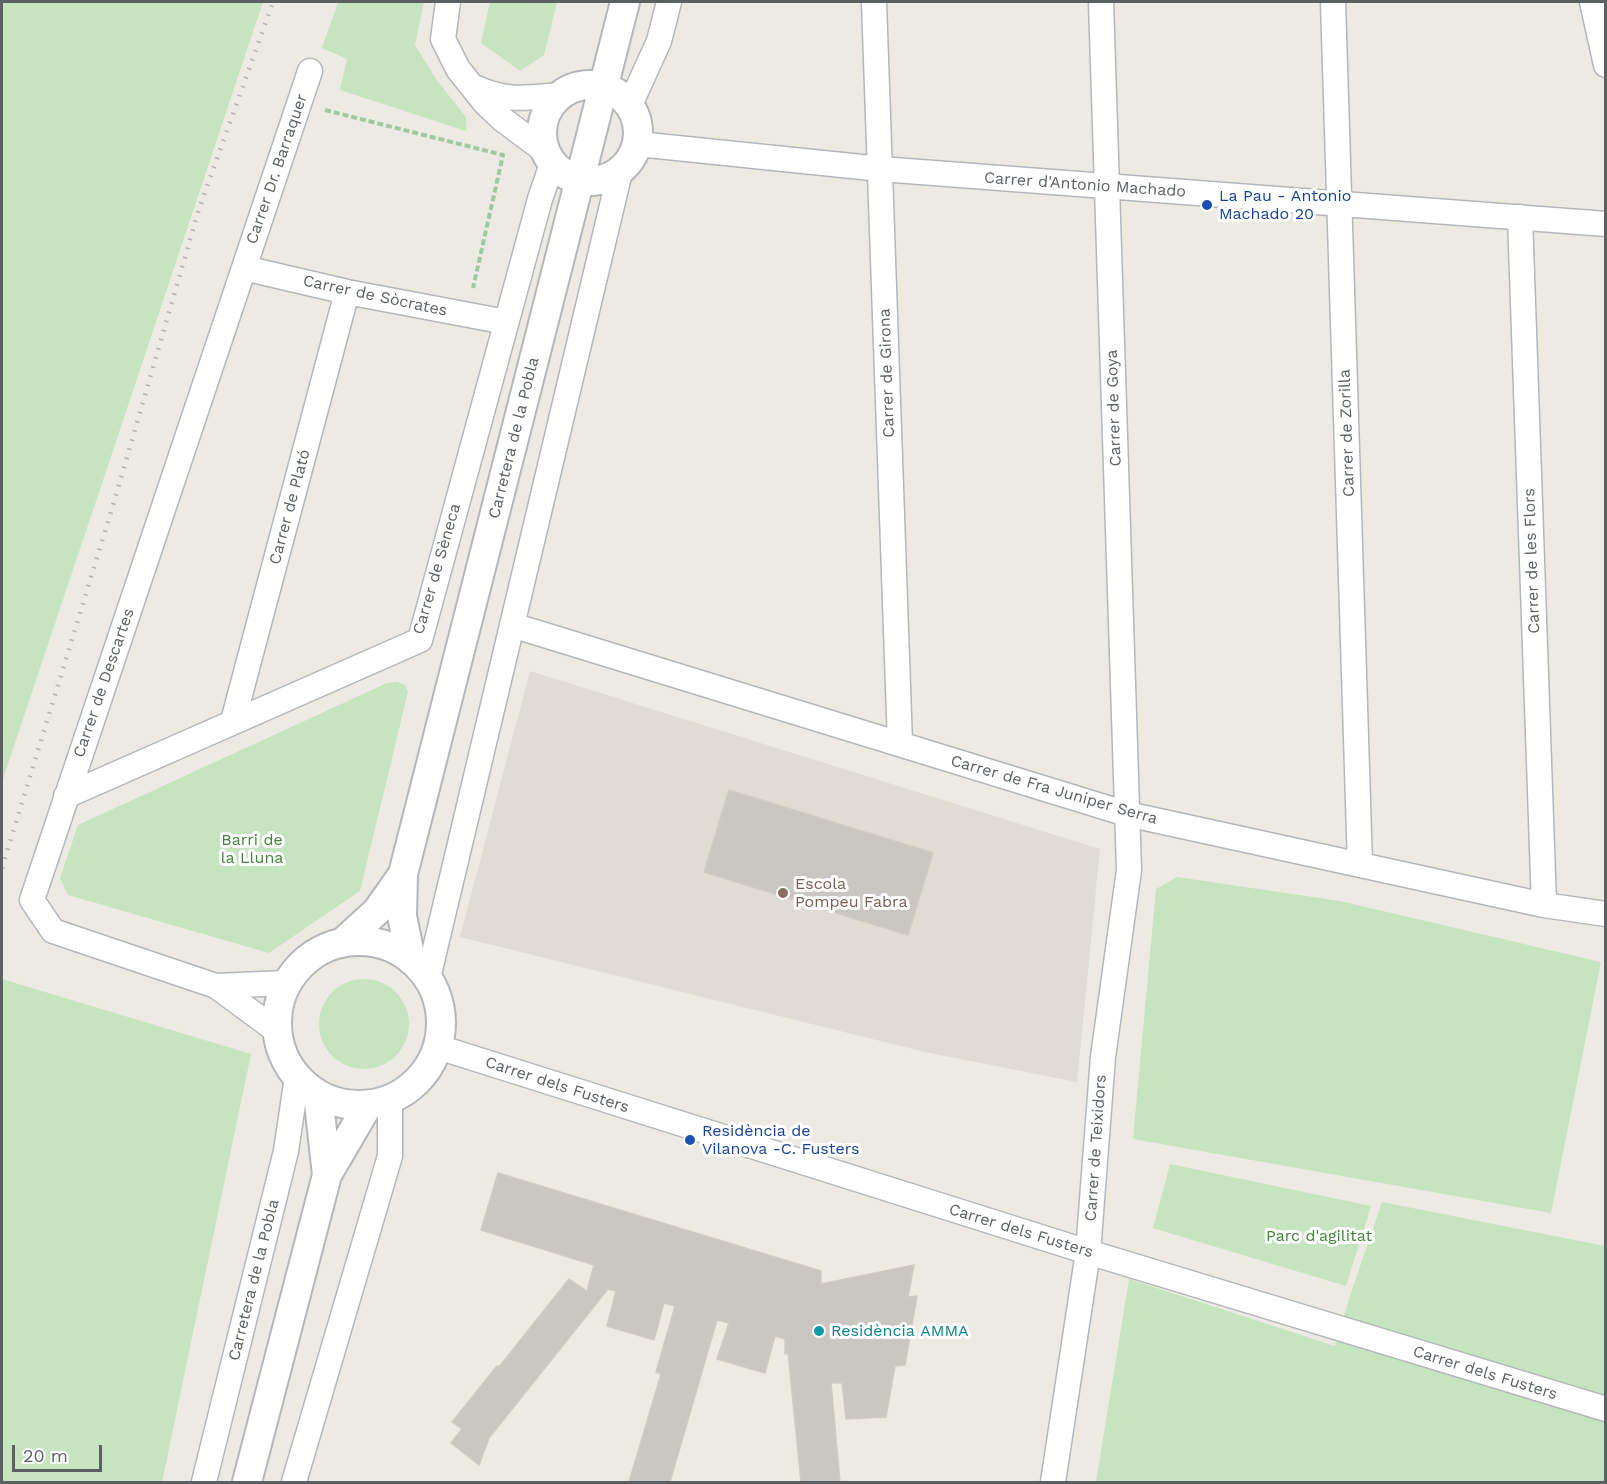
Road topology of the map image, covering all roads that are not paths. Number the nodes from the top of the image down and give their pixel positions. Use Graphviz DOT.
graph roads {
  1 [pos="448,2"];
  2 [pos="625,2"];
  3 [pos="669,2"];
  4 [pos="874,2"];
  5 [pos="1101,2"];
  6 [pos="1332,2"];
  7 [pos="1592,2"];
  8 [pos="1605,65"];
  9 [pos="310,71"];
  10 [pos="603,86"];
  11 [pos="474,87"];
  12 [pos="560,95"];
  13 [pos="630,105"];
  14 [pos="638,144"];
  15 [pos="549,158"];
  16 [pos="881,169"];
  17 [pos="620,172"];
  18 [pos="579,181"];
  19 [pos="1107,186"];
  20 [pos="1340,204"];
  21 [pos="1520,217"];
  22 [pos="1605,224"];
  23 [pos="244,268"];
  24 [pos="347,292"];
  25 [pos="506,322"];
  26 [pos="512,625"];
  27 [pos="233,721"];
  28 [pos="900,744"];
  29 [pos="66,796"];
  30 [pos="1127,814"];
  31 [pos="1360,865"];
  32 [pos="403,874"];
  33 [pos="1544,905"];
  34 [pos="1605,914"];
  35 [pos="342,942"];
  36 [pos="420,969"];
  37 [pos="287,983"];
  38 [pos="216,986"];
  39 [pos="277,1031"];
  40 [pos="438,1047"];
  41 [pos="308,1086"];
  42 [pos="379,1102"];
  43 [pos="327,1174"];
  44 [pos="1088,1252"];
  45 [pos="1605,1409"];
  46 [pos="204,1482"];
  47 [pos="247,1482"];
  48 [pos="294,1482"];
  49 [pos="1053,1482"];
  1 -- 11 [label="street"];
  2 -- 10 [label="street, Carretera de la Pobla"];
  3 -- 13 [label="street"];
  4 -- 16 [label="street, Carrer de Girona"];
  5 -- 19 [label="street, Carrer de Goya"];
  6 -- 20 [label="street, Carrer de Zorilla"];
  7 -- 8 [label="street"];
  9 -- 23 [label="street, Carrer Dr. Barraquer"];
  10 -- 12 [label="street"];
  10 -- 13 [label="street"];
  10 -- 18 [label="street, Carretera de la Pobla"];
  11 -- 12 [label="street"];
  11 -- 15 [label="street"];
  12 -- 15 [label="street"];
  13 -- 14 [label="street"];
  14 -- 16 [label="street, Carrer d'Antonio Machado"];
  14 -- 17 [label="street"];
  15 -- 18 [label="street"];
  15 -- 25 [label="street, Carrer de Sèneca"];
  16 -- 19 [label="street, Carrer d'Antonio Machado"];
  16 -- 28 [label="street, Carrer de Girona"];
  17 -- 18 [label="street"];
  17 -- 26 [label="street"];
  18 -- 32 [label="street, Carretera de la Pobla"];
  19 -- 20 [label="street, Carrer d'Antonio Machado"];
  19 -- 30 [label="street, Carrer de Goya"];
  20 -- 21 [label="street, Carrer d'Antonio Machado"];
  20 -- 31 [label="street, Carrer de Zorilla"];
  21 -- 22 [label="street, Carrer d'Antonio Machado"];
  21 -- 33 [label="street, Carrer de les Flors"];
  23 -- 24 [label="street, Carrer de Sòcrates"];
  23 -- 29 [label="street, Carrer de Descartes"];
  24 -- 25 [label="street, Carrer de Sòcrates"];
  24 -- 27 [label="street, Carrer de Plató"];
  25 -- 27 [label="street, Carrer de Sèneca"];
  26 -- 28 [label="street, Carrer de Fra Juniper Serra"];
  26 -- 36 [label="street"];
  27 -- 29 [label="street, Carrer de Sèneca"];
  28 -- 30 [label="street, Carrer de Fra Juniper Serra"];
  29 -- 38 [label="street, Carrer de Descartes"];
  30 -- 31 [label="street, Carrer de Fra Juniper Serra"];
  30 -- 44 [label="street, Carrer de Teixidors"];
  31 -- 33 [label="street, Carrer de Fra Juniper Serra"];
  32 -- 35 [label="street, Carretera de la Pobla"];
  32 -- 36 [label="street, Carretera de la Pobla"];
  33 -- 34 [label="street, Carrer de Fra Juniper Serra"];
  35 -- 36 [label="street"];
  35 -- 37 [label="street"];
  36 -- 40 [label="street"];
  37 -- 38 [label="street, Carrer de Descartes"];
  37 -- 39 [label="street"];
  38 -- 39 [label="street, Carrer de Descartes"];
  39 -- 41 [label="street"];
  40 -- 42 [label="street"];
  40 -- 44 [label="street, Carrer dels Fusters"];
  41 -- 42 [label="street"];
  41 -- 43 [label="street"];
  41 -- 46 [label="street, Carretera de la Pobla"];
  42 -- 43 [label="street"];
  42 -- 48 [label="street"];
  43 -- 47 [label="street"];
  44 -- 45 [label="street, Carrer dels Fusters"];
  44 -- 49 [label="street, Carrer de Teixidors"];
}
